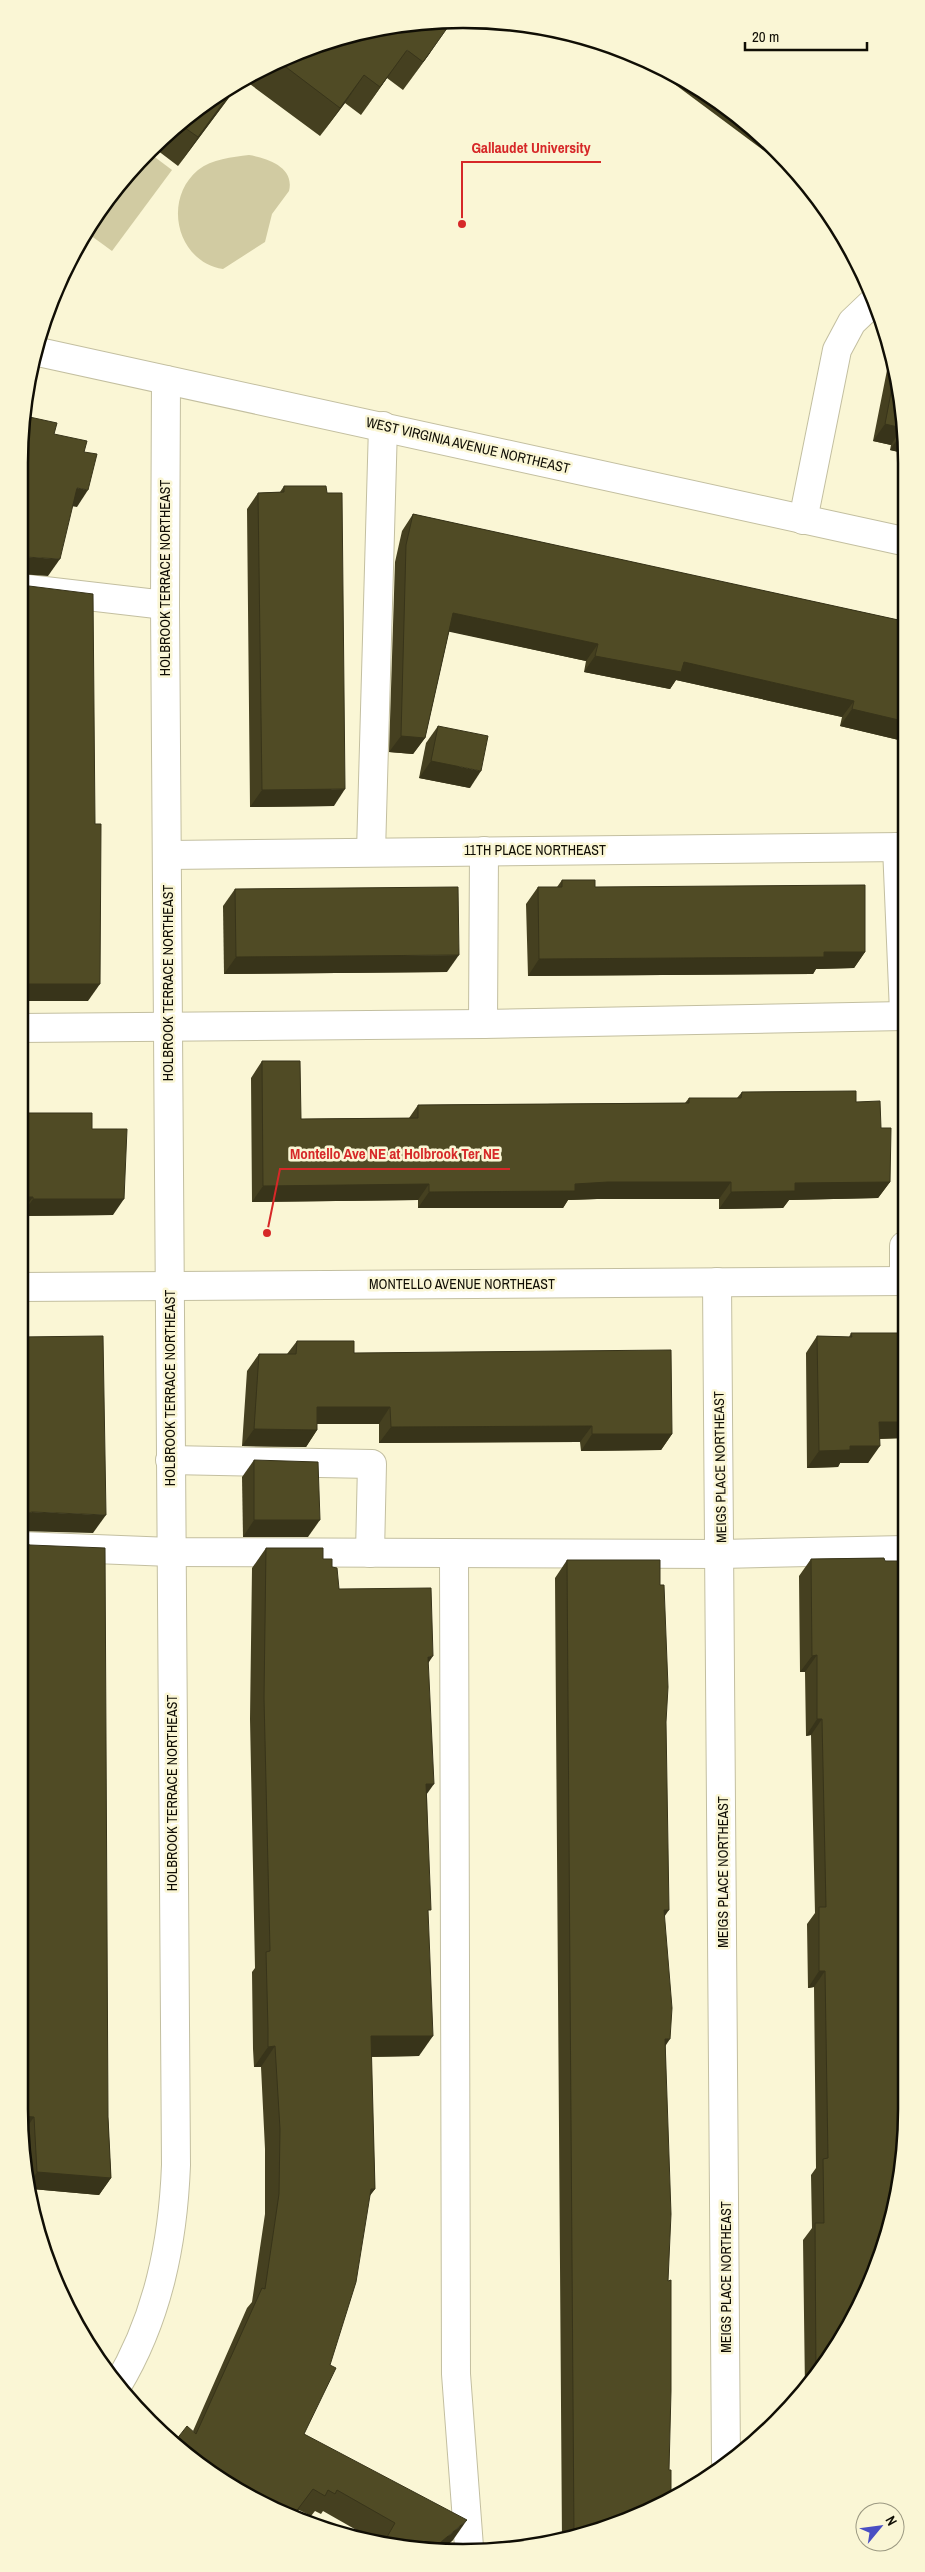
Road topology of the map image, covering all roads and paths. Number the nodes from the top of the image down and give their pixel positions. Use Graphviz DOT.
graph roads {
  1 [pos="868,306"];
  2 [pos="41,353"];
  3 [pos="166,380"];
  4 [pos="383,426"];
  5 [pos="803,520"];
  6 [pos="898,541"];
  7 [pos="28,589"];
  8 [pos="165,605"];
  9 [pos="898,847"];
  10 [pos="484,851"];
  11 [pos="371,852"];
  12 [pos="168,855"];
  13 [pos="898,1014"];
  14 [pos="483,1024"];
  15 [pos="168,1027"];
  16 [pos="28,1028"];
  17 [pos="898,1281"];
  18 [pos="717,1282"];
  19 [pos="169,1286"];
  20 [pos="28,1287"];
  21 [pos="170,1460"];
  22 [pos="28,1546"];
  23 [pos="898,1550"];
  24 [pos="171,1552"];
  25 [pos="370,1553"];
  26 [pos="454,1553"];
  27 [pos="721,1554"];
  28 [pos="121,2379"];
  29 [pos="726,2456"];
  30 [pos="469,2544"];
  1 -- 5 [label="street"];
  2 -- 3 [label="street, WEST VIRGINIA AVENUE NORTHEAST"];
  3 -- 4 [label="street, WEST VIRGINIA AVENUE NORTHEAST"];
  3 -- 8 [label="street, HOLBROOK TERRACE NORTHEAST"];
  4 -- 5 [label="street, WEST VIRGINIA AVENUE NORTHEAST"];
  4 -- 11 [label="street"];
  5 -- 6 [label="street, WEST VIRGINIA AVENUE NORTHEAST"];
  7 -- 8 [label="street"];
  8 -- 12 [label="street, HOLBROOK TERRACE NORTHEAST"];
  9 -- 10 [label="street, 11TH PLACE NORTHEAST"];
  10 -- 11 [label="street, 11TH PLACE NORTHEAST"];
  10 -- 14 [label="street"];
  11 -- 12 [label="street, 11TH PLACE NORTHEAST"];
  12 -- 15 [label="street, HOLBROOK TERRACE NORTHEAST"];
  13 -- 14 [label="street"];
  14 -- 15 [label="street"];
  15 -- 16 [label="street"];
  15 -- 19 [label="street, HOLBROOK TERRACE NORTHEAST"];
  17 -- 18 [label="street, MONTELLO AVENUE NORTHEAST"];
  18 -- 19 [label="street, MONTELLO AVENUE NORTHEAST"];
  18 -- 27 [label="street, MEIGS PLACE NORTHEAST"];
  19 -- 20 [label="street, MONTELLO AVENUE NORTHEAST"];
  19 -- 21 [label="street, HOLBROOK TERRACE NORTHEAST"];
  21 -- 24 [label="street, HOLBROOK TERRACE NORTHEAST"];
  21 -- 25 [label="street"];
  22 -- 24 [label="street"];
  23 -- 27 [label="street"];
  24 -- 25 [label="street"];
  24 -- 28 [label="street, HOLBROOK TERRACE NORTHEAST"];
  25 -- 26 [label="street"];
  26 -- 27 [label="street"];
  26 -- 30 [label="street"];
  27 -- 29 [label="street, MEIGS PLACE NORTHEAST"];
}
